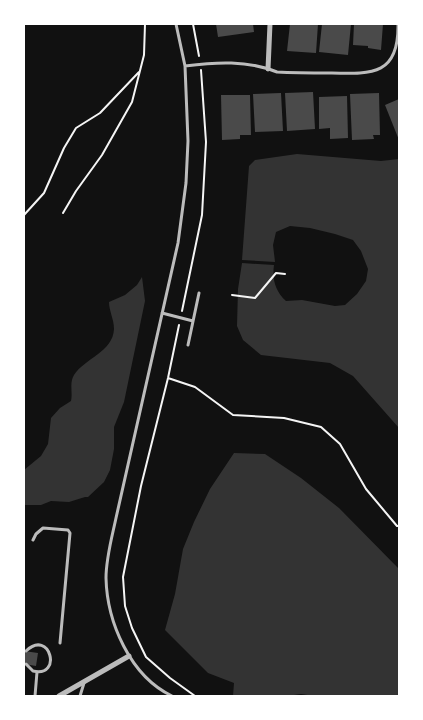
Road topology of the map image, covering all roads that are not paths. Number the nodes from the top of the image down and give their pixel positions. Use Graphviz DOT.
graph roads {
  1 [pos="176,24"];
  2 [pos="270,24"];
  3 [pos="398,24"];
  4 [pos="185,66"];
  5 [pos="268,69"];
  6 [pos="199,293"];
  7 [pos="162,313"];
  8 [pos="193,320"];
  9 [pos="188,345"];
  10 [pos="32,540"];
  11 [pos="60,643"];
  12 [pos="26,651"];
  13 [pos="129,656"];
  14 [pos="26,664"];
  15 [pos="37,672"];
  16 [pos="84,682"];
  17 [pos="35,696"];
  18 [pos="59,696"];
  19 [pos="80,696"];
  20 [pos="172,696"];
  1 -- 4 [label="lane"];
  2 -- 5 [label="street"];
  3 -- 5 [label="lane"];
  4 -- 5 [label="lane"];
  4 -- 7 [label="lane"];
  6 -- 8 [label="lane"];
  7 -- 8 [label="lane"];
  7 -- 13 [label="lane"];
  8 -- 9 [label="lane"];
  10 -- 11 [label="lane"];
  12 -- 15 [label="lane"];
  13 -- 16 [label="street"];
  13 -- 20 [label="lane"];
  14 -- 15 [label="lane"];
  15 -- 17 [label="lane"];
  16 -- 18 [label="street"];
  16 -- 19 [label="lane"];
}
